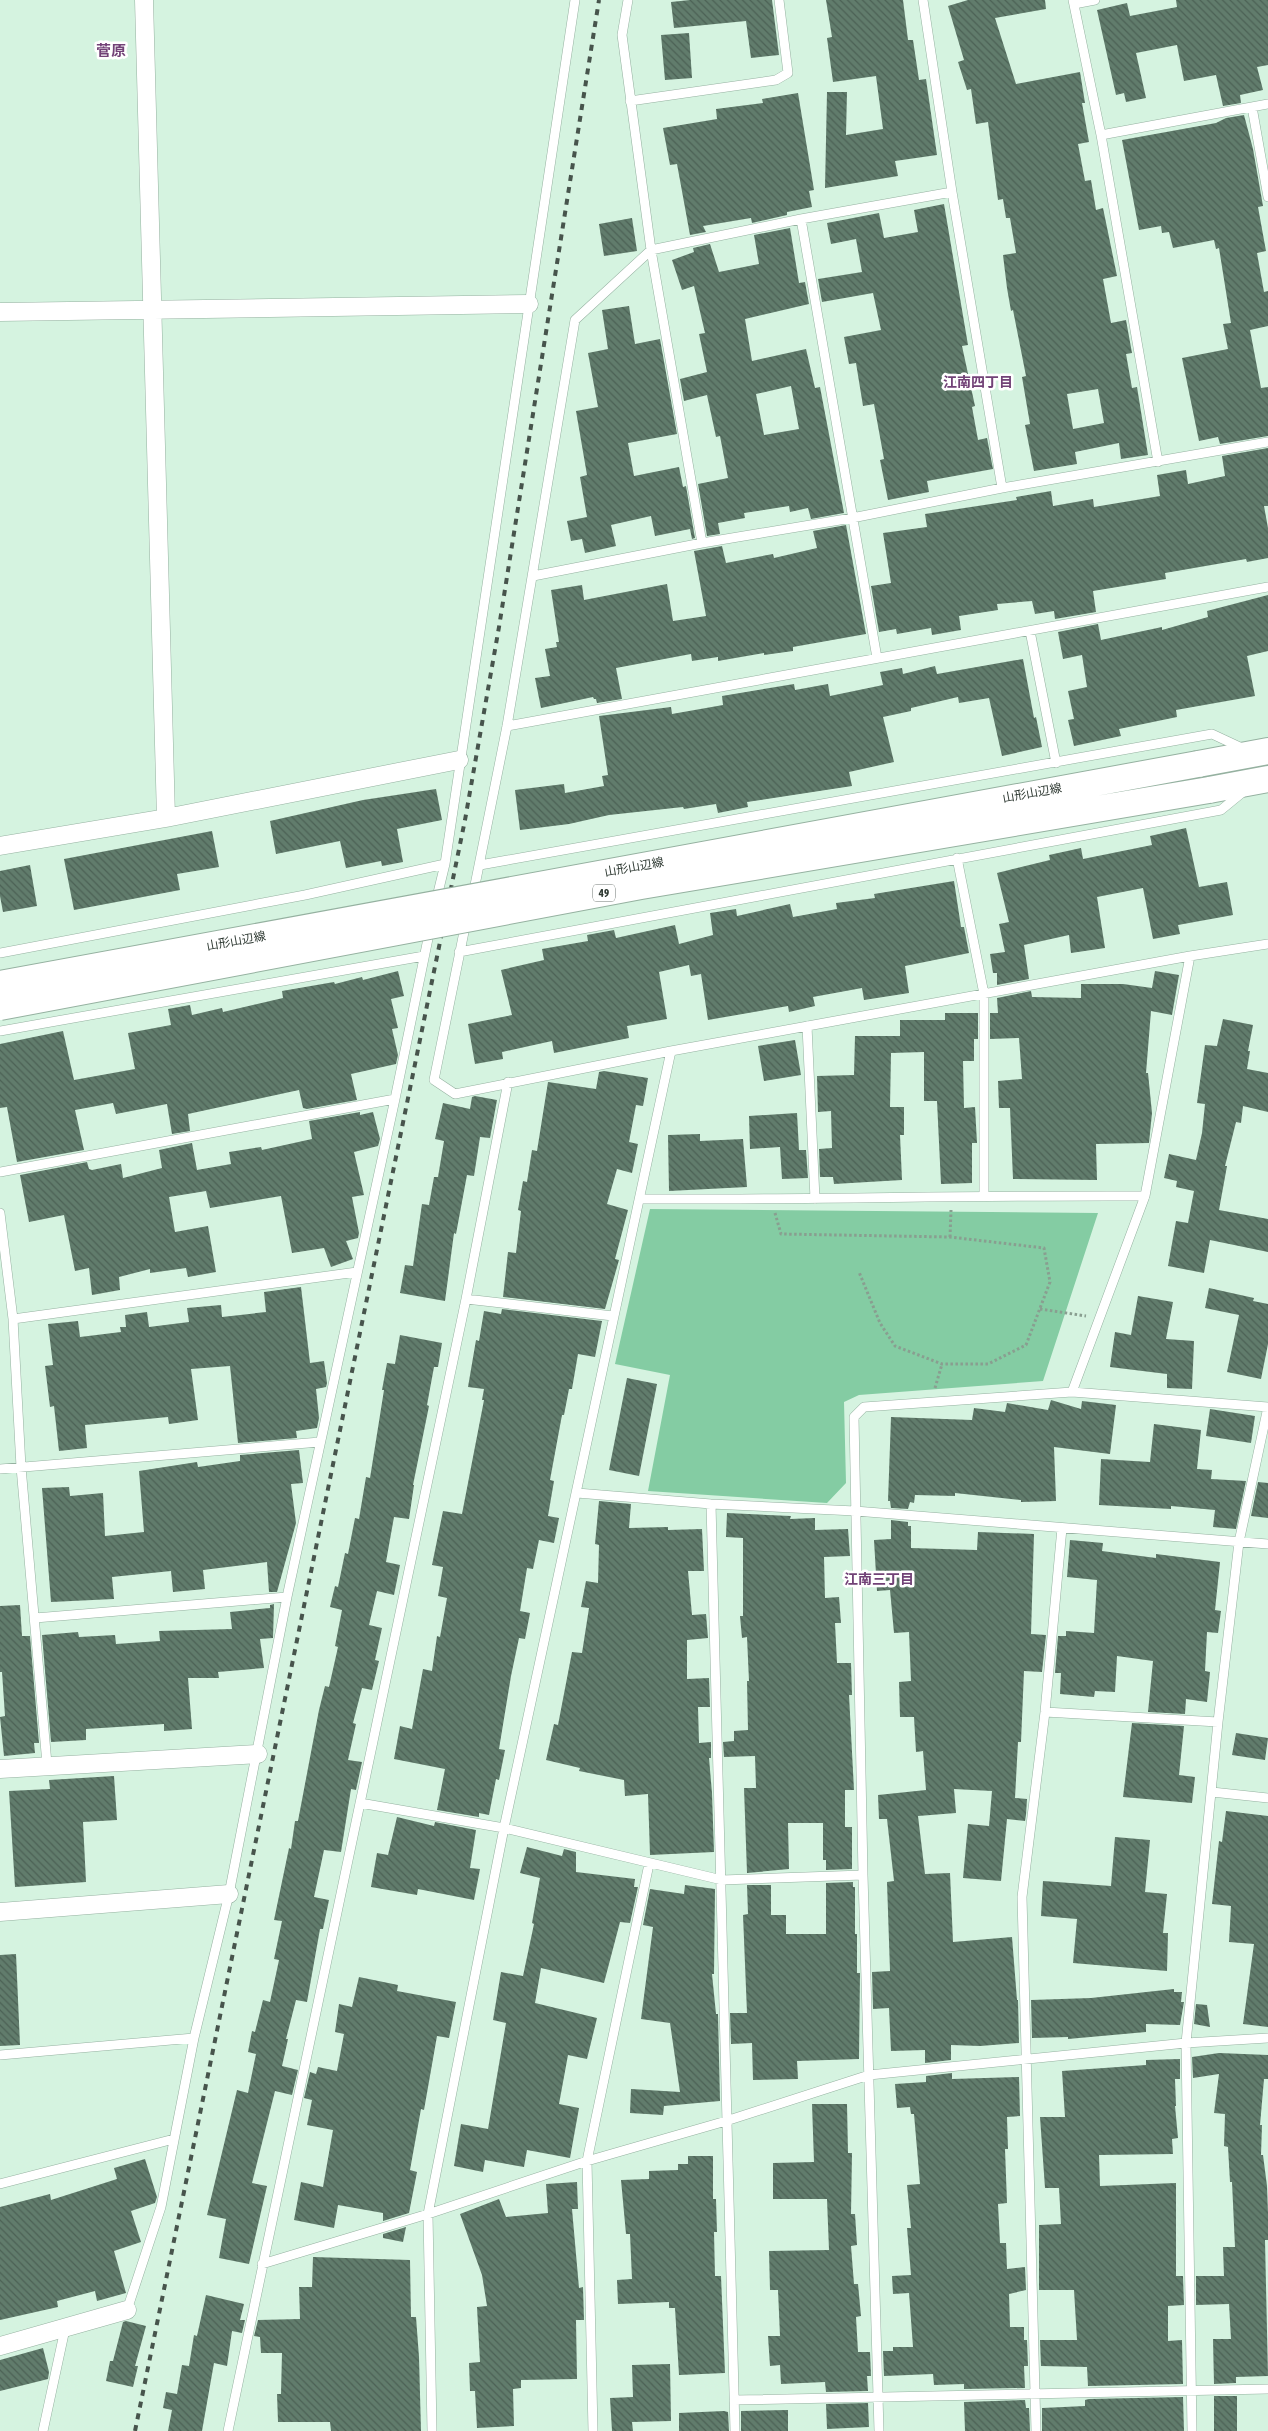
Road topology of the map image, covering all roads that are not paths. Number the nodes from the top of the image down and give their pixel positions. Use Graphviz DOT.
graph roads {
  1 [pos="144,0"];
  2 [pos="575,0"];
  3 [pos="628,0"];
  4 [pos="779,0"];
  5 [pos="923,0"];
  6 [pos="1095,0"];
  7 [pos="1073,2"];
  8 [pos="630,102"];
  9 [pos="1268,104"];
  10 [pos="1252,107"];
  11 [pos="1101,135"];
  12 [pos="952,192"];
  13 [pos="1268,197"];
  14 [pos="801,218"];
  15 [pos="651,250"];
  16 [pos="529,304"];
  17 [pos="151,309"];
  18 [pos="0,312"];
  19 [pos="1268,442"];
  20 [pos="1158,462"];
  21 [pos="1002,488"];
  22 [pos="852,518"];
  23 [pos="702,543"];
  24 [pos="533,576"];
  25 [pos="1268,587"];
  26 [pos="1030,631"];
  27 [pos="877,658"];
  28 [pos="507,726"];
  29 [pos="1261,752"];
  30 [pos="459,760"];
  31 [pos="1056,763"];
  32 [pos="1262,780"];
  33 [pos="166,818"];
  34 [pos="0,846"];
  35 [pos="957,858"];
  36 [pos="445,864"];
  37 [pos="480,865"];
  38 [pos="1268,944"];
  39 [pos="0,952"];
  40 [pos="460,952"];
  41 [pos="424,956"];
  42 [pos="1190,956"];
  43 [pos="0,984"];
  44 [pos="984,994"];
  45 [pos="0,1007"];
  46 [pos="806,1026"];
  47 [pos="0,1031"];
  48 [pos="671,1051"];
  49 [pos="508,1082"];
  50 [pos="396,1099"];
  51 [pos="0,1172"];
  52 [pos="984,1195"];
  53 [pos="1145,1196"];
  54 [pos="640,1199"];
  55 [pos="815,1199"];
  56 [pos="0,1213"];
  57 [pos="357,1272"];
  58 [pos="466,1299"];
  59 [pos="613,1316"];
  60 [pos="13,1319"];
  61 [pos="1072,1392"];
  62 [pos="1268,1407"];
  63 [pos="320,1442"];
  64 [pos="21,1467"];
  65 [pos="0,1469"];
  66 [pos="577,1492"];
  67 [pos="711,1504"];
  68 [pos="855,1512"];
  69 [pos="1062,1528"];
  70 [pos="1239,1542"];
  71 [pos="1268,1544"];
  72 [pos="287,1597"];
  73 [pos="35,1618"];
  74 [pos="1045,1712"];
  75 [pos="1218,1722"];
  76 [pos="258,1754"];
  77 [pos="47,1764"];
  78 [pos="0,1769"];
  79 [pos="1212,1792"];
  80 [pos="1268,1798"];
  81 [pos="360,1803"];
  82 [pos="504,1828"];
  83 [pos="649,1864"];
  84 [pos="863,1875"];
  85 [pos="722,1880"];
  86 [pos="228,1894"];
  87 [pos="0,1912"];
  88 [pos="194,2038"];
  89 [pos="1268,2038"];
  90 [pos="1186,2043"];
  91 [pos="0,2055"];
  92 [pos="1026,2060"];
  93 [pos="869,2075"];
  94 [pos="726,2121"];
  95 [pos="174,2139"];
  96 [pos="587,2161"];
  97 [pos="0,2184"];
  98 [pos="428,2214"];
  99 [pos="262,2264"];
  100 [pos="127,2310"];
  101 [pos="65,2329"];
  102 [pos="0,2346"];
  103 [pos="1268,2389"];
  104 [pos="1191,2390"];
  105 [pos="1035,2393"];
  106 [pos="878,2396"];
  107 [pos="734,2400"];
  108 [pos="43,2431"];
  109 [pos="228,2431"];
  110 [pos="432,2431"];
  111 [pos="593,2431"];
  112 [pos="735,2431"];
  113 [pos="879,2431"];
  114 [pos="1036,2431"];
  115 [pos="1192,2431"];
  1 -- 17 [label="street"];
  2 -- 16 [label="lane"];
  3 -- 8 [label="lane"];
  4 -- 8 [label="lane"];
  5 -- 12 [label="lane"];
  6 -- 7 [label="lane"];
  7 -- 11 [label="lane"];
  8 -- 15 [label="lane"];
  9 -- 10 [label="lane"];
  10 -- 11 [label="lane"];
  10 -- 13 [label="lane"];
  11 -- 20 [label="lane"];
  12 -- 14 [label="lane"];
  12 -- 21 [label="lane"];
  14 -- 15 [label="lane"];
  14 -- 22 [label="lane"];
  15 -- 23 [label="lane"];
  15 -- 24 [label="lane"];
  16 -- 17 [label="street"];
  16 -- 30 [label="lane"];
  17 -- 18 [label="street"];
  17 -- 33 [label="street"];
  19 -- 20 [label="lane"];
  20 -- 21 [label="lane"];
  21 -- 22 [label="lane"];
  22 -- 23 [label="lane"];
  22 -- 27 [label="lane"];
  23 -- 24 [label="lane"];
  24 -- 28 [label="lane"];
  25 -- 26 [label="lane"];
  26 -- 27 [label="lane"];
  26 -- 31 [label="lane"];
  27 -- 28 [label="lane"];
  28 -- 37 [label="lane"];
  29 -- 31 [label="lane"];
  29 -- 43 [label="main road, 山形山辺線 / 49, bridge"];
  30 -- 33 [label="street"];
  30 -- 36 [label="lane"];
  31 -- 37 [label="lane"];
  32 -- 35 [label="lane"];
  32 -- 45 [label="main road, 山形山辺線 / 49, bridge"];
  33 -- 34 [label="street"];
  35 -- 40 [label="lane"];
  35 -- 44 [label="lane"];
  36 -- 39 [label="lane"];
  36 -- 41 [label="lane"];
  37 -- 40 [label="lane"];
  38 -- 42 [label="lane"];
  40 -- 49 [label="lane"];
  41 -- 47 [label="lane"];
  41 -- 50 [label="lane"];
  42 -- 44 [label="lane"];
  42 -- 53 [label="lane"];
  44 -- 46 [label="lane"];
  44 -- 52 [label="lane"];
  46 -- 48 [label="lane"];
  46 -- 55 [label="lane"];
  48 -- 49 [label="lane"];
  48 -- 54 [label="lane"];
  49 -- 58 [label="lane"];
  50 -- 51 [label="lane"];
  50 -- 57 [label="lane"];
  52 -- 53 [label="lane"];
  52 -- 55 [label="lane"];
  53 -- 61 [label="lane"];
  54 -- 55 [label="lane"];
  54 -- 59 [label="lane"];
  56 -- 60 [label="lane"];
  57 -- 60 [label="lane"];
  57 -- 63 [label="lane"];
  58 -- 59 [label="lane"];
  58 -- 81 [label="lane"];
  59 -- 66 [label="lane"];
  60 -- 64 [label="lane"];
  61 -- 62 [label="lane"];
  61 -- 68 [label="lane"];
  62 -- 70 [label="lane"];
  63 -- 64 [label="lane"];
  63 -- 72 [label="lane"];
  64 -- 65 [label="lane"];
  64 -- 73 [label="lane"];
  66 -- 67 [label="lane"];
  66 -- 82 [label="lane"];
  67 -- 68 [label="lane"];
  67 -- 85 [label="lane"];
  68 -- 69 [label="lane"];
  68 -- 84 [label="lane"];
  69 -- 70 [label="lane"];
  69 -- 74 [label="lane"];
  70 -- 71 [label="lane"];
  70 -- 75 [label="lane"];
  72 -- 73 [label="lane"];
  72 -- 76 [label="lane"];
  73 -- 77 [label="lane"];
  74 -- 75 [label="lane"];
  74 -- 92 [label="lane"];
  75 -- 79 [label="lane"];
  76 -- 77 [label="street"];
  76 -- 86 [label="lane"];
  77 -- 78 [label="street"];
  79 -- 80 [label="lane"];
  79 -- 90 [label="lane"];
  81 -- 82 [label="lane"];
  81 -- 99 [label="lane"];
  82 -- 83 [label="lane"];
  82 -- 98 [label="lane"];
  83 -- 85 [label="lane"];
  83 -- 96 [label="lane"];
  84 -- 85 [label="lane"];
  84 -- 93 [label="lane"];
  85 -- 94 [label="lane"];
  86 -- 87 [label="street"];
  86 -- 88 [label="lane"];
  88 -- 91 [label="lane"];
  88 -- 95 [label="lane"];
  89 -- 90 [label="lane"];
  90 -- 92 [label="lane"];
  90 -- 104 [label="lane"];
  92 -- 93 [label="lane"];
  92 -- 105 [label="lane"];
  93 -- 94 [label="lane"];
  93 -- 106 [label="lane"];
  94 -- 96 [label="lane"];
  94 -- 107 [label="lane"];
  95 -- 97 [label="lane"];
  95 -- 100 [label="lane"];
  96 -- 98 [label="lane"];
  96 -- 111 [label="lane"];
  98 -- 99 [label="lane"];
  98 -- 110 [label="lane"];
  99 -- 109 [label="lane"];
  100 -- 101 [label="street"];
  101 -- 102 [label="street"];
  101 -- 108 [label="lane"];
  103 -- 104 [label="lane"];
  104 -- 105 [label="lane"];
  104 -- 115 [label="lane"];
  105 -- 106 [label="lane"];
  105 -- 114 [label="lane"];
  106 -- 107 [label="lane"];
  106 -- 113 [label="lane"];
  107 -- 112 [label="lane"];
}
